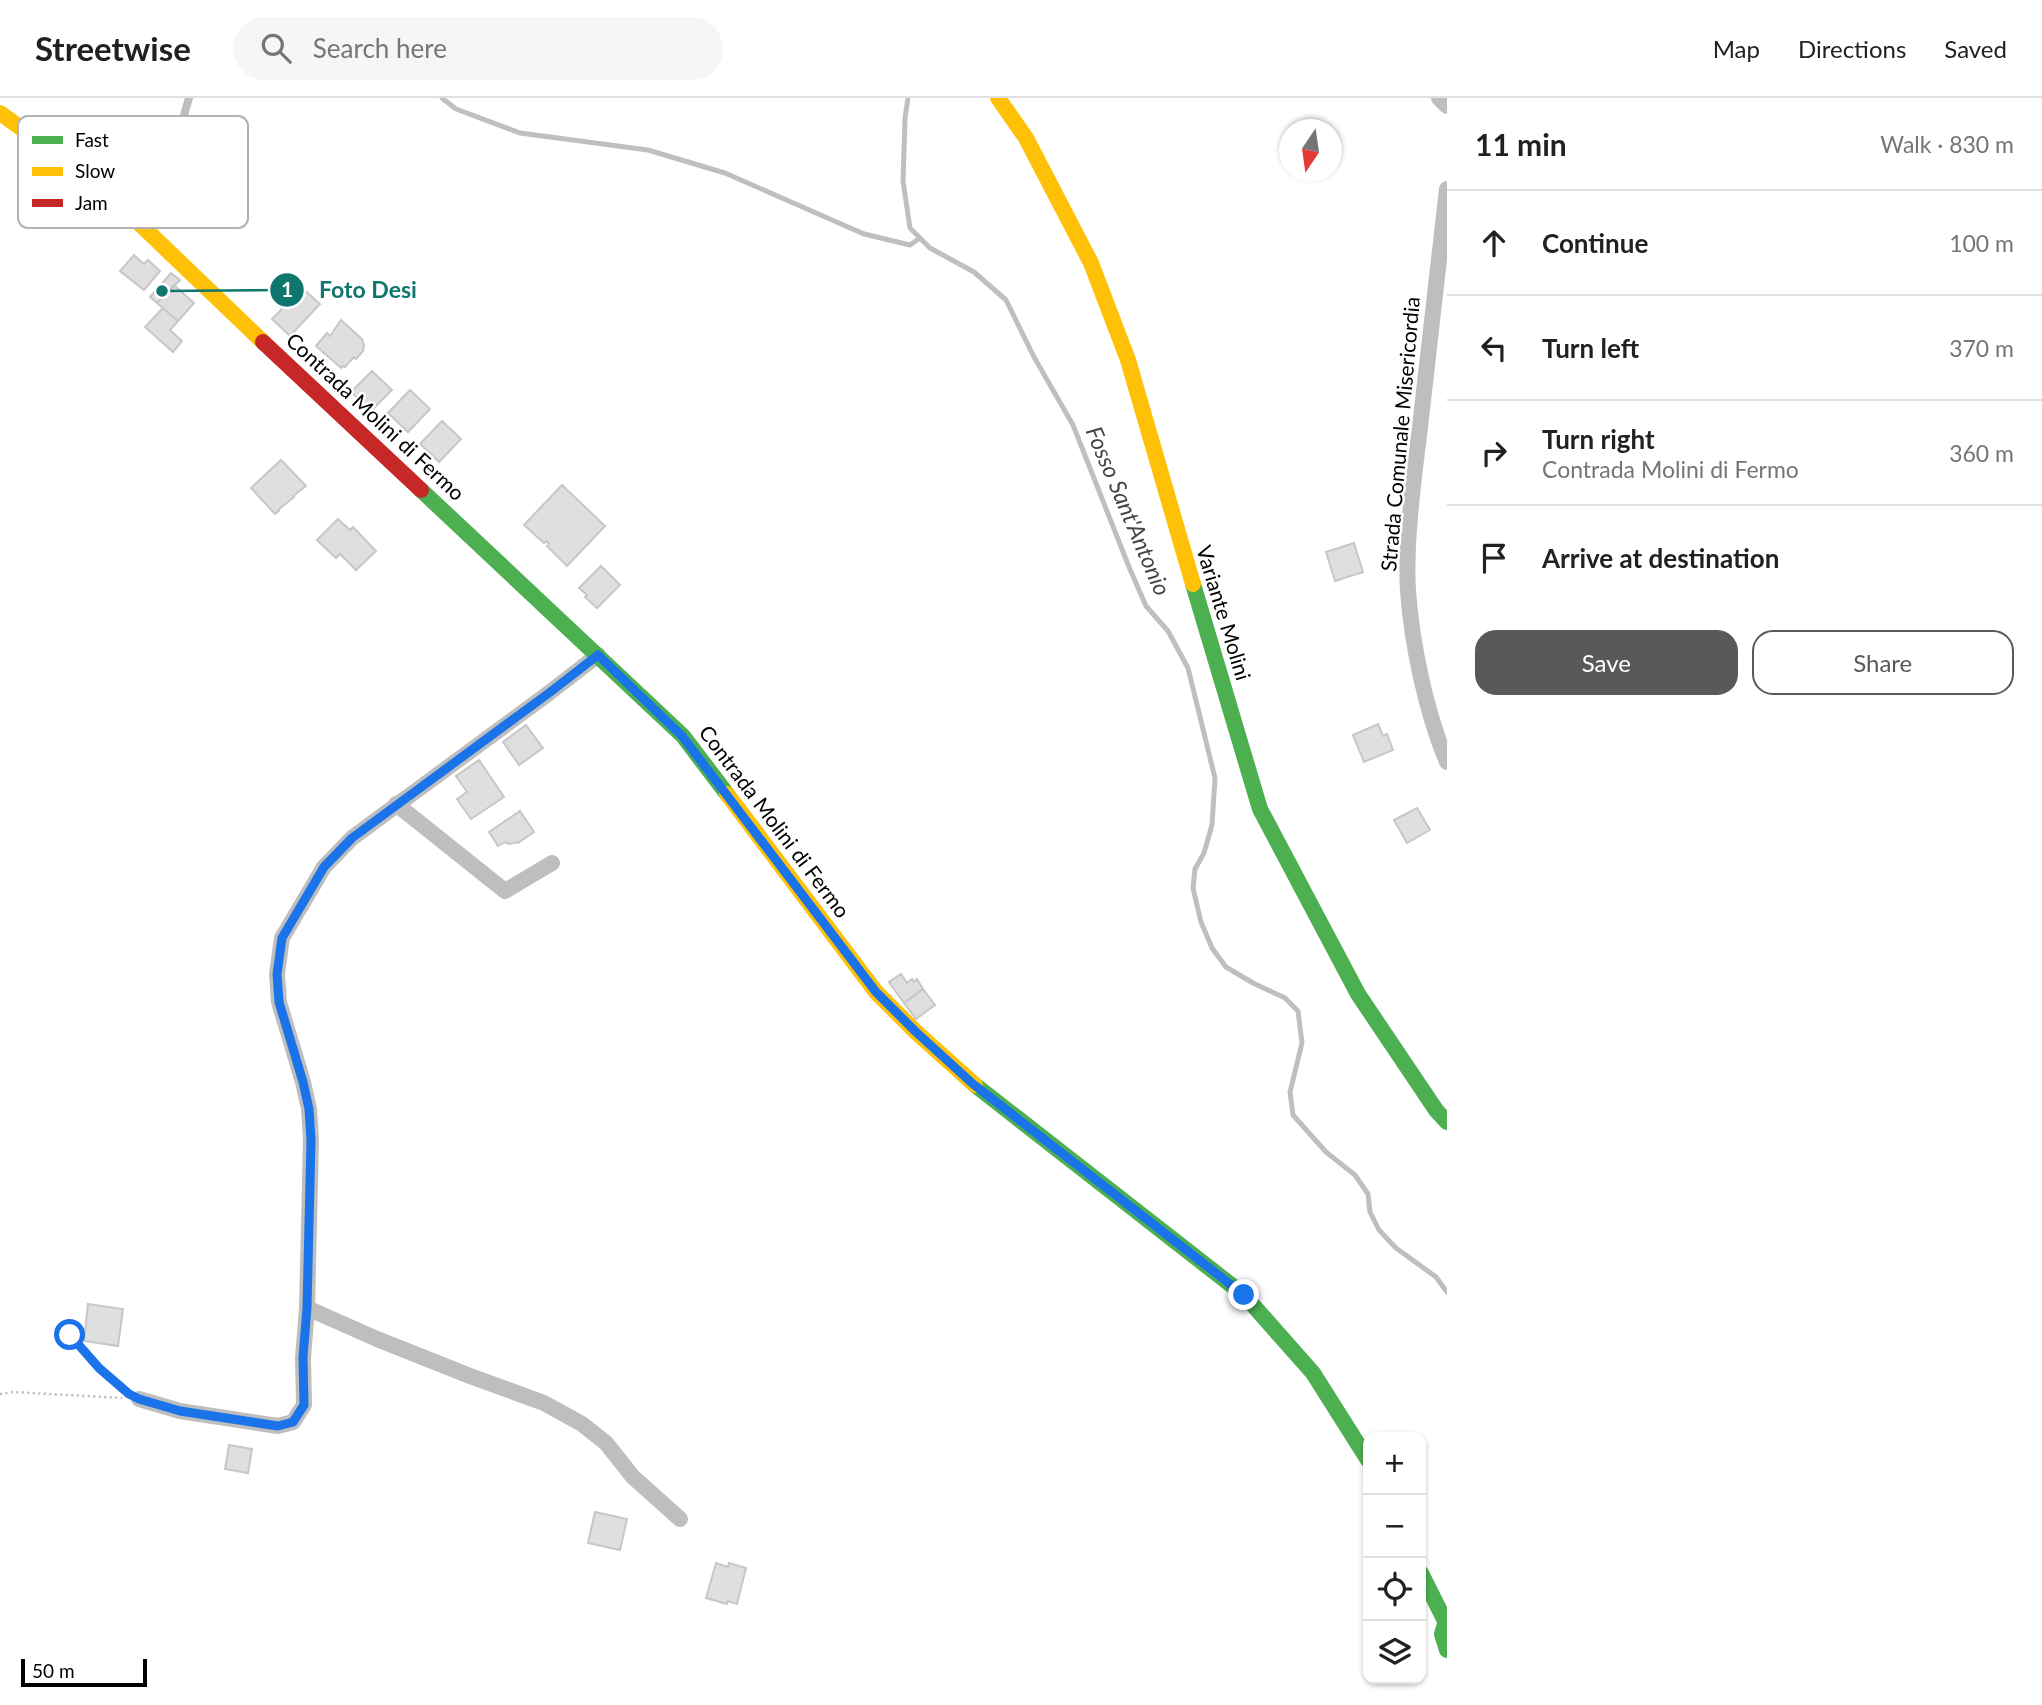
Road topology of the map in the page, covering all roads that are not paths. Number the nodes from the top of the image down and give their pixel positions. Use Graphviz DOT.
graph roads {
  1 [pos="189,98"];
  2 [pos="998,98"];
  3 [pos="1439,98"];
  4 [pos="1447,106"];
  5 [pos="0,113"];
  6 [pos="184,116"];
  7 [pos="18,126"];
  8 [pos="1447,189"];
  9 [pos="144,228"];
  10 [pos="598,655"];
  11 [pos="1447,762"];
  12 [pos="396,804"];
  13 [pos="552,863"];
  14 [pos="1447,1122"];
  15 [pos="307,1308"];
  16 [pos="139,1399"];
  17 [pos="1363,1452"];
  18 [pos="680,1518"];
  19 [pos="1426,1571"];
  20 [pos="1426,1582"];
  21 [pos="1447,1593"];
  22 [pos="1446,1620"];
  23 [pos="1447,1650"];
  1 -- 6 [label="lane"];
  2 -- 14 [label="main road, Variante Molini"];
  3 -- 4 [label="street"];
  5 -- 7 [label="main road, Contrada Molini di Fermo"];
  8 -- 11 [label="street, Strada Comunale Misericordia"];
  9 -- 10 [label="main road, Contrada Molini di Fermo"];
  10 -- 12 [label="street"];
  10 -- 17 [label="main road, Contrada Molini di Fermo"];
  12 -- 13 [label="street"];
  12 -- 15 [label="street"];
  15 -- 16 [label="street"];
  15 -- 18 [label="street"];
  19 -- 21 [label="main road"];
  20 -- 22 [label="main road"];
  22 -- 23 [label="main road"];
}
